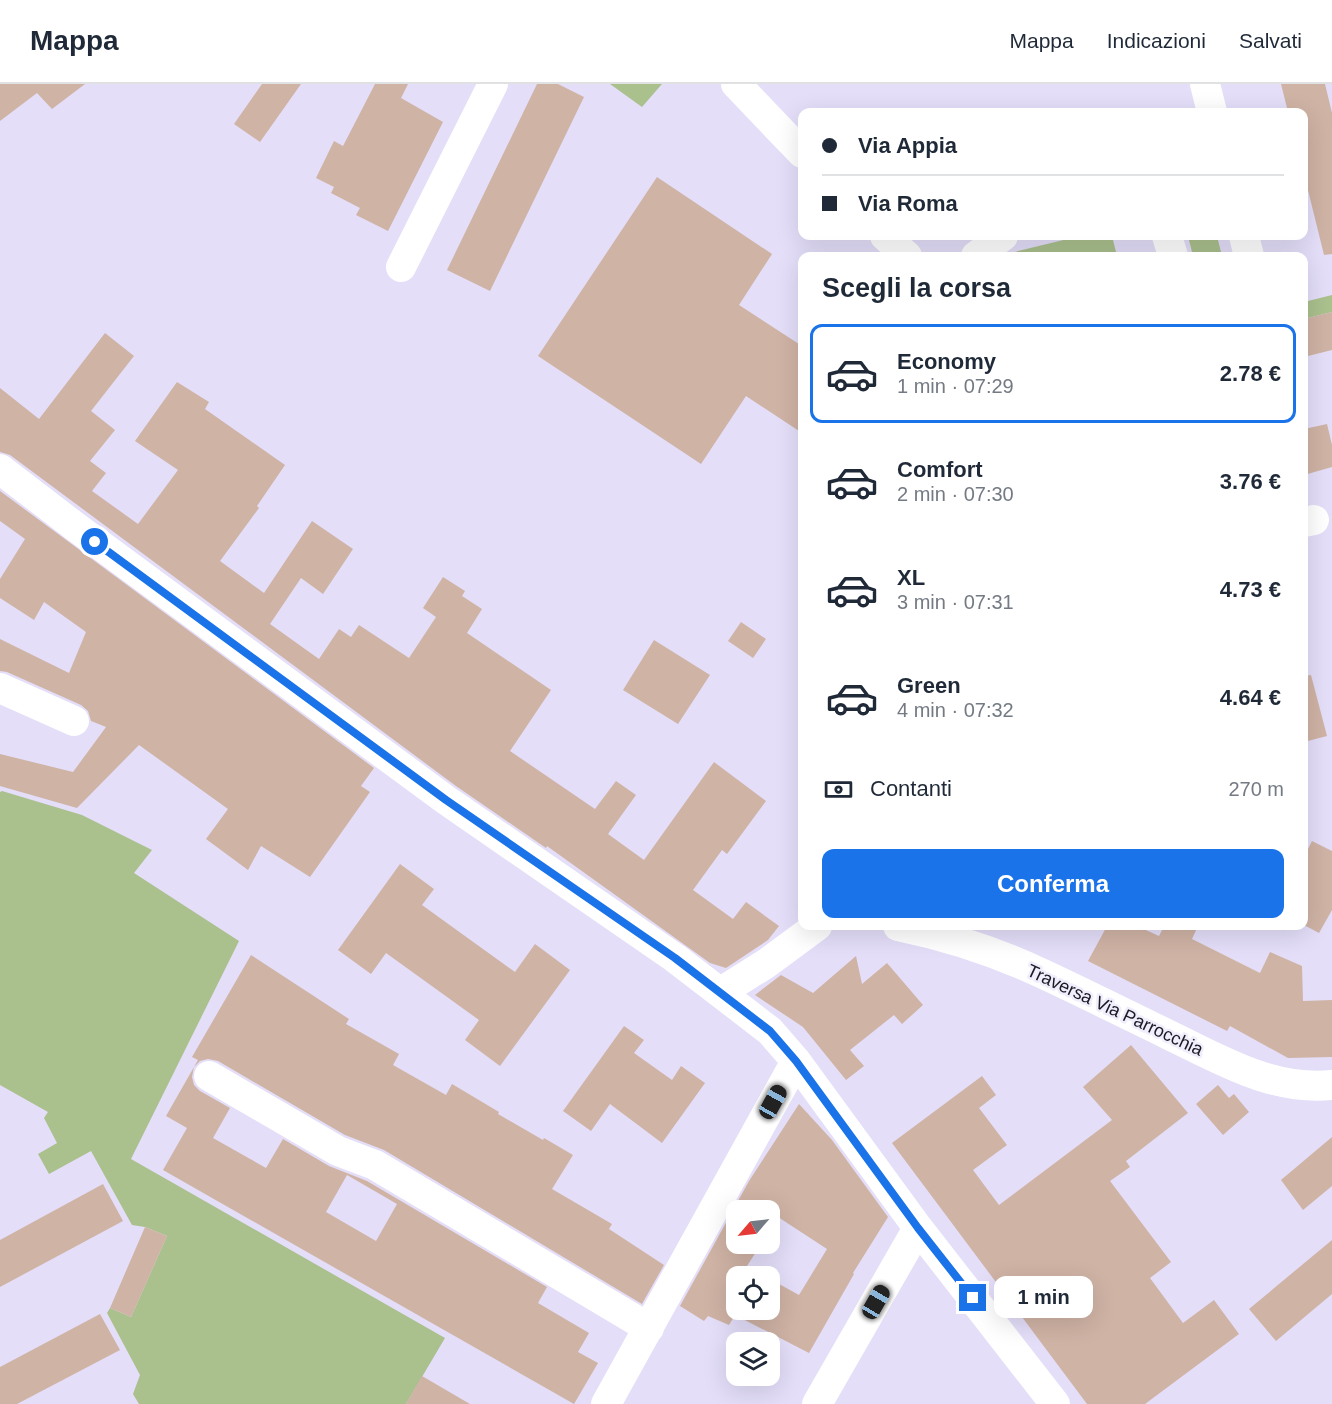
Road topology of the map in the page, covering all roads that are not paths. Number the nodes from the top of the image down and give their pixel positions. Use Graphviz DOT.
graph roads {
  1 [pos="493,84"];
  2 [pos="1205,84"];
  3 [pos="746,87"];
  4 [pos="1211,108"];
  5 [pos="798,148"];
  6 [pos="889,240"];
  7 [pos="998,240"];
  8 [pos="902,252"];
  9 [pos="981,252"];
  10 [pos="401,267"];
  11 [pos="0,469"];
  12 [pos="0,688"];
  13 [pos="74,721"];
  14 [pos="812,930"];
  15 [pos="917,930"];
  16 [pos="721,992"];
  17 [pos="796,1061"];
  18 [pos="209,1077"];
  19 [pos="1332,1085"];
  20 [pos="918,1228"];
  21 [pos="649,1328"];
  22 [pos="606,1404"];
  23 [pos="817,1404"];
  24 [pos="1055,1404"];
  1 -- 10 [label="street"];
  2 -- 4 [label="street"];
  3 -- 5 [label="street"];
  6 -- 8 [label="street"];
  7 -- 9 [label="street"];
  11 -- 16 [label="street"];
  12 -- 13 [label="street"];
  14 -- 16 [label="street"];
  15 -- 19 [label="street, Traversa Via Parrocchia"];
  16 -- 17 [label="street"];
  17 -- 20 [label="street"];
  17 -- 21 [label="street"];
  18 -- 21 [label="street"];
  20 -- 23 [label="street"];
  20 -- 24 [label="street"];
  21 -- 22 [label="street"];
}
